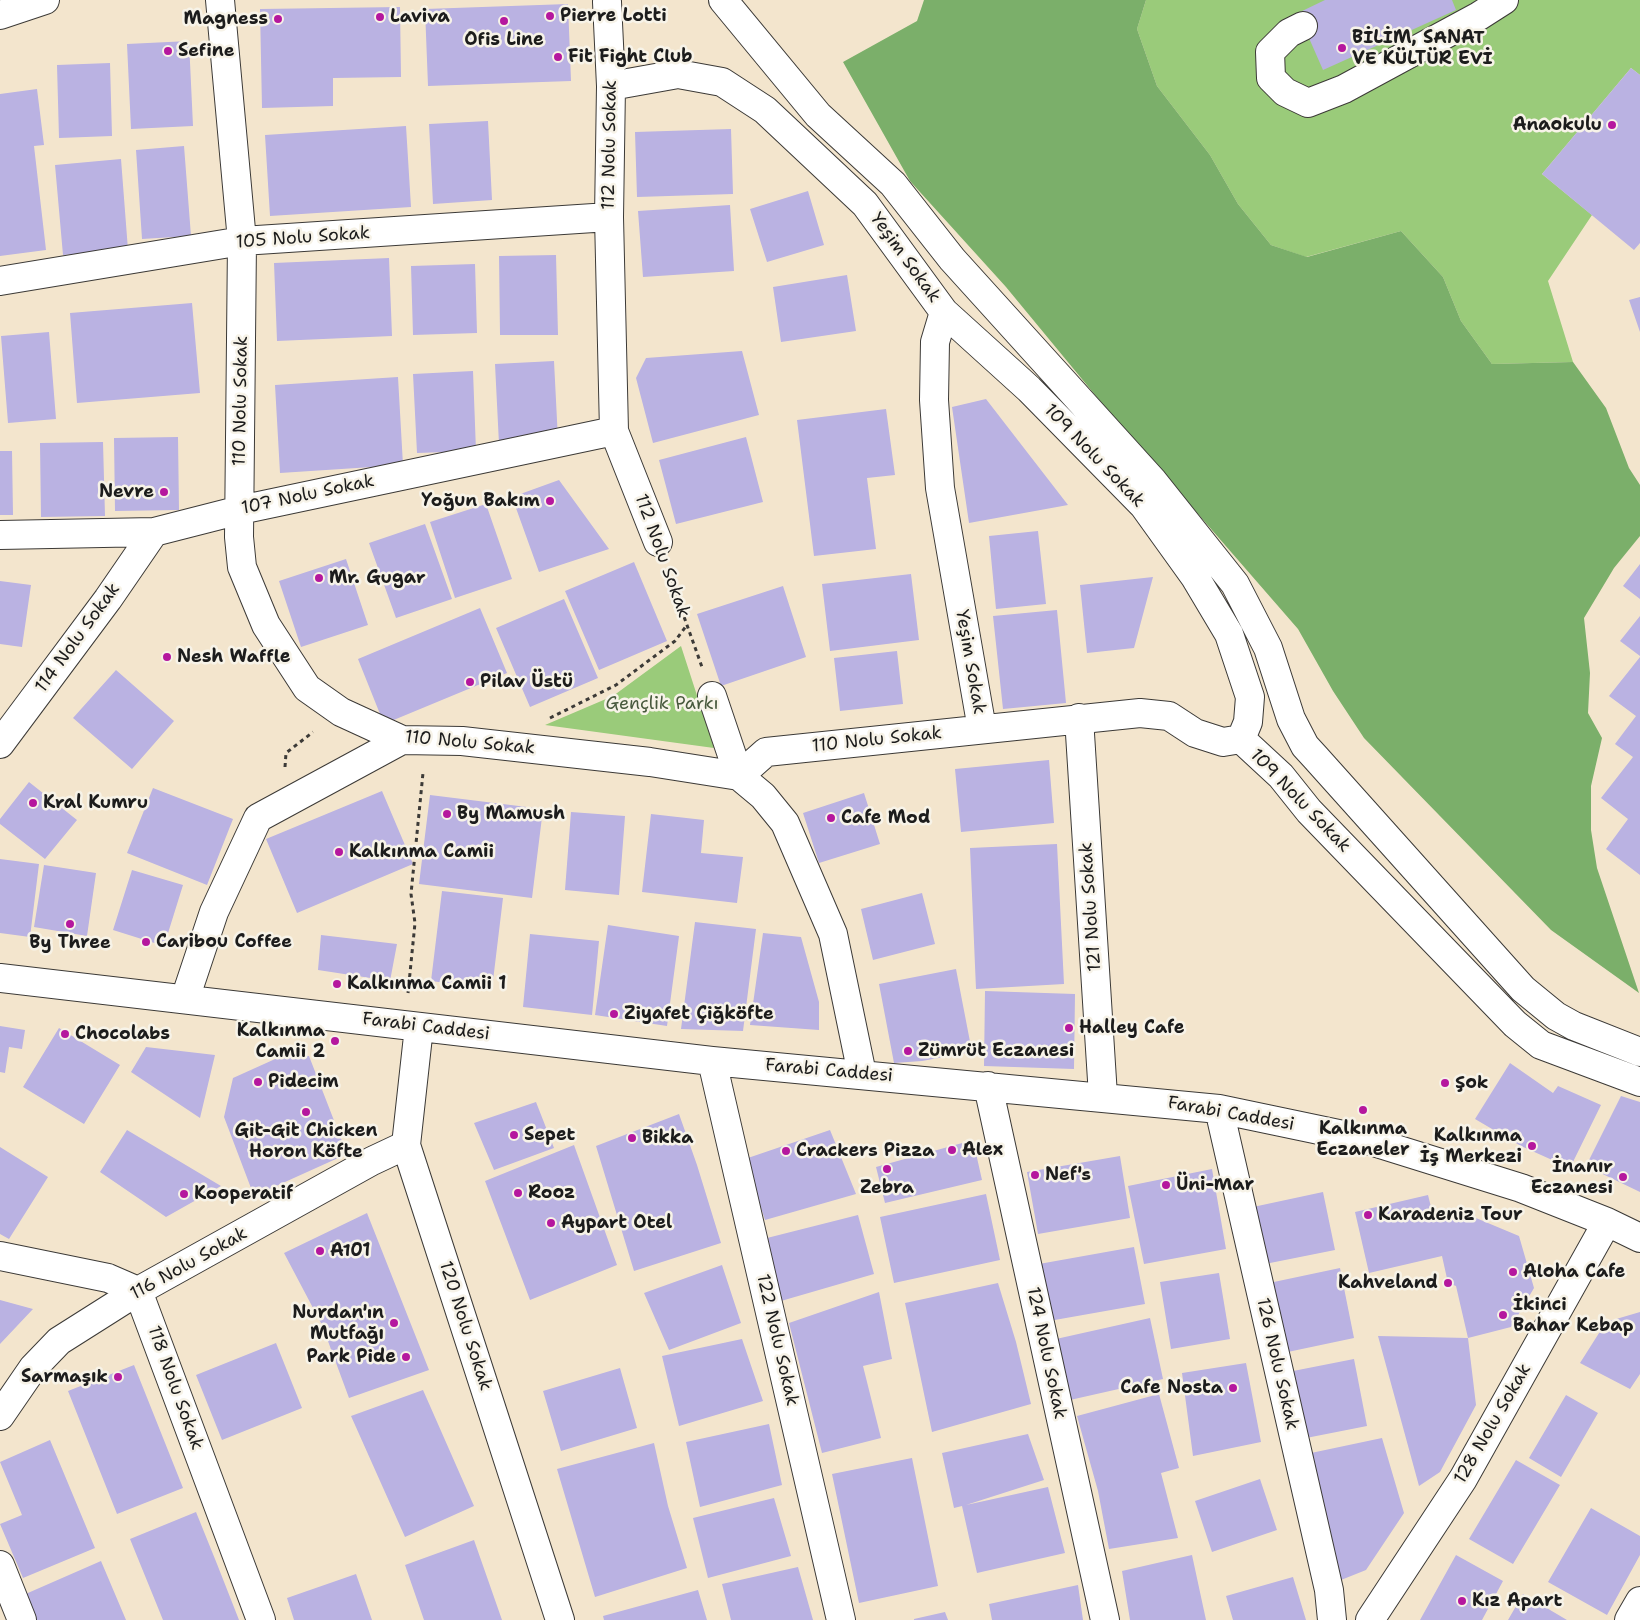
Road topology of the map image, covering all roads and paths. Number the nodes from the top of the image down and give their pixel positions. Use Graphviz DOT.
graph roads {
  1 [pos="45,0"];
  2 [pos="220,0"];
  3 [pos="723,0"];
  4 [pos="1504,0"];
  5 [pos="607,2"];
  6 [pos="0,15"];
  7 [pos="1304,26"];
  8 [pos="611,86"];
  9 [pos="609,217"];
  10 [pos="242,241"];
  11 [pos="0,281"];
  12 [pos="944,312"];
  13 [pos="614,431"];
  14 [pos="240,510"];
  15 [pos="154,532"];
  16 [pos="0,535"];
  17 [pos="658,542"];
  18 [pos="687,625"];
  19 [pos="712,696"];
  20 [pos="341,712"];
  21 [pos="1079,718"];
  22 [pos="547,719"];
  23 [pos="982,729"];
  24 [pos="415,740"];
  25 [pos="1241,740"];
  26 [pos="0,744"];
  27 [pos="739,776"];
  28 [pos="282,805"];
  29 [pos="0,978"];
  30 [pos="185,998"];
  31 [pos="407,999"];
  32 [pos="419,1027"];
  33 [pos="1640,1052"];
  34 [pos="712,1061"];
  35 [pos="862,1074"];
  36 [pos="1640,1082"];
  37 [pos="988,1086"];
  38 [pos="1103,1096"];
  39 [pos="1219,1109"];
  40 [pos="406,1145"];
  41 [pos="1607,1222"];
  42 [pos="1640,1238"];
  43 [pos="0,1256"];
  44 [pos="138,1291"];
  45 [pos="0,1416"];
  46 [pos="0,1566"];
  47 [pos="1640,1601"];
  48 [pos="22,1620"];
  49 [pos="261,1620"];
  50 [pos="560,1620"];
  51 [pos="841,1620"];
  52 [pos="1105,1620"];
  53 [pos="1332,1620"];
  54 [pos="1370,1620"];
  55 [pos="1629,1620"];
  1 -- 6 [label="street"];
  2 -- 10 [label="street, 110 Nolu Sokak"];
  3 -- 33 [label="street"];
  4 -- 7 [label="street"];
  5 -- 8 [label="street, 112 Nolu Sokak"];
  8 -- 9 [label="street, 112 Nolu Sokak"];
  8 -- 12 [label="street, Yeşim Sokak"];
  9 -- 10 [label="street, 105 Nolu Sokak"];
  9 -- 13 [label="street, 112 Nolu Sokak"];
  10 -- 11 [label="street, 105 Nolu Sokak"];
  10 -- 14 [label="street, 110 Nolu Sokak"];
  12 -- 23 [label="street, Yeşim Sokak"];
  12 -- 25 [label="street, 109 Nolu Sokak"];
  13 -- 14 [label="street, 107 Nolu Sokak"];
  13 -- 17 [label="street, 112 Nolu Sokak"];
  14 -- 15 [label="street, 107 Nolu Sokak"];
  14 -- 20 [label="street, 110 Nolu Sokak"];
  15 -- 16 [label="street, 107 Nolu Sokak"];
  15 -- 26 [label="street, 114 Nolu Sokak"];
  17 -- 18 [label="path, 112 Nolu Sokak"];
  18 -- 19 [label="path, 112 Nolu Sokak"];
  18 -- 22 [label="path"];
  19 -- 27 [label="street"];
  20 -- 24 [label="street, 110 Nolu Sokak"];
  20 -- 28 [label="path"];
  21 -- 23 [label="street, 110 Nolu Sokak"];
  21 -- 25 [label="street, 110 Nolu Sokak"];
  21 -- 38 [label="street, 121 Nolu Sokak"];
  23 -- 27 [label="street, 110 Nolu Sokak"];
  24 -- 27 [label="street, 110 Nolu Sokak"];
  24 -- 28 [label="street"];
  24 -- 31 [label="path"];
  25 -- 36 [label="street, 109 Nolu Sokak"];
  27 -- 35 [label="street"];
  28 -- 30 [label="street"];
  29 -- 30 [label="street, Farabi Caddesi"];
  30 -- 32 [label="street, Farabi Caddesi"];
  32 -- 34 [label="street, Farabi Caddesi"];
  32 -- 40 [label="street, 120 Nolu Sokak"];
  34 -- 35 [label="street, Farabi Caddesi"];
  34 -- 51 [label="street, 122 Nolu Sokak"];
  35 -- 37 [label="street, Farabi Caddesi"];
  37 -- 38 [label="street, Farabi Caddesi"];
  37 -- 52 [label="street, 124 Nolu Sokak"];
  38 -- 39 [label="street, Farabi Caddesi"];
  39 -- 41 [label="street, Farabi Caddesi"];
  39 -- 53 [label="street, 126 Nolu Sokak"];
  40 -- 44 [label="street, 116 Nolu Sokak"];
  40 -- 50 [label="street, 120 Nolu Sokak"];
  41 -- 42 [label="street, Farabi Caddesi"];
  41 -- 54 [label="street, 128 Nolu Sokak"];
  43 -- 44 [label="street"];
  44 -- 45 [label="street, 116 Nolu Sokak"];
  44 -- 49 [label="street, 118 Nolu Sokak"];
  46 -- 48 [label="street"];
  47 -- 55 [label="street"];
}
